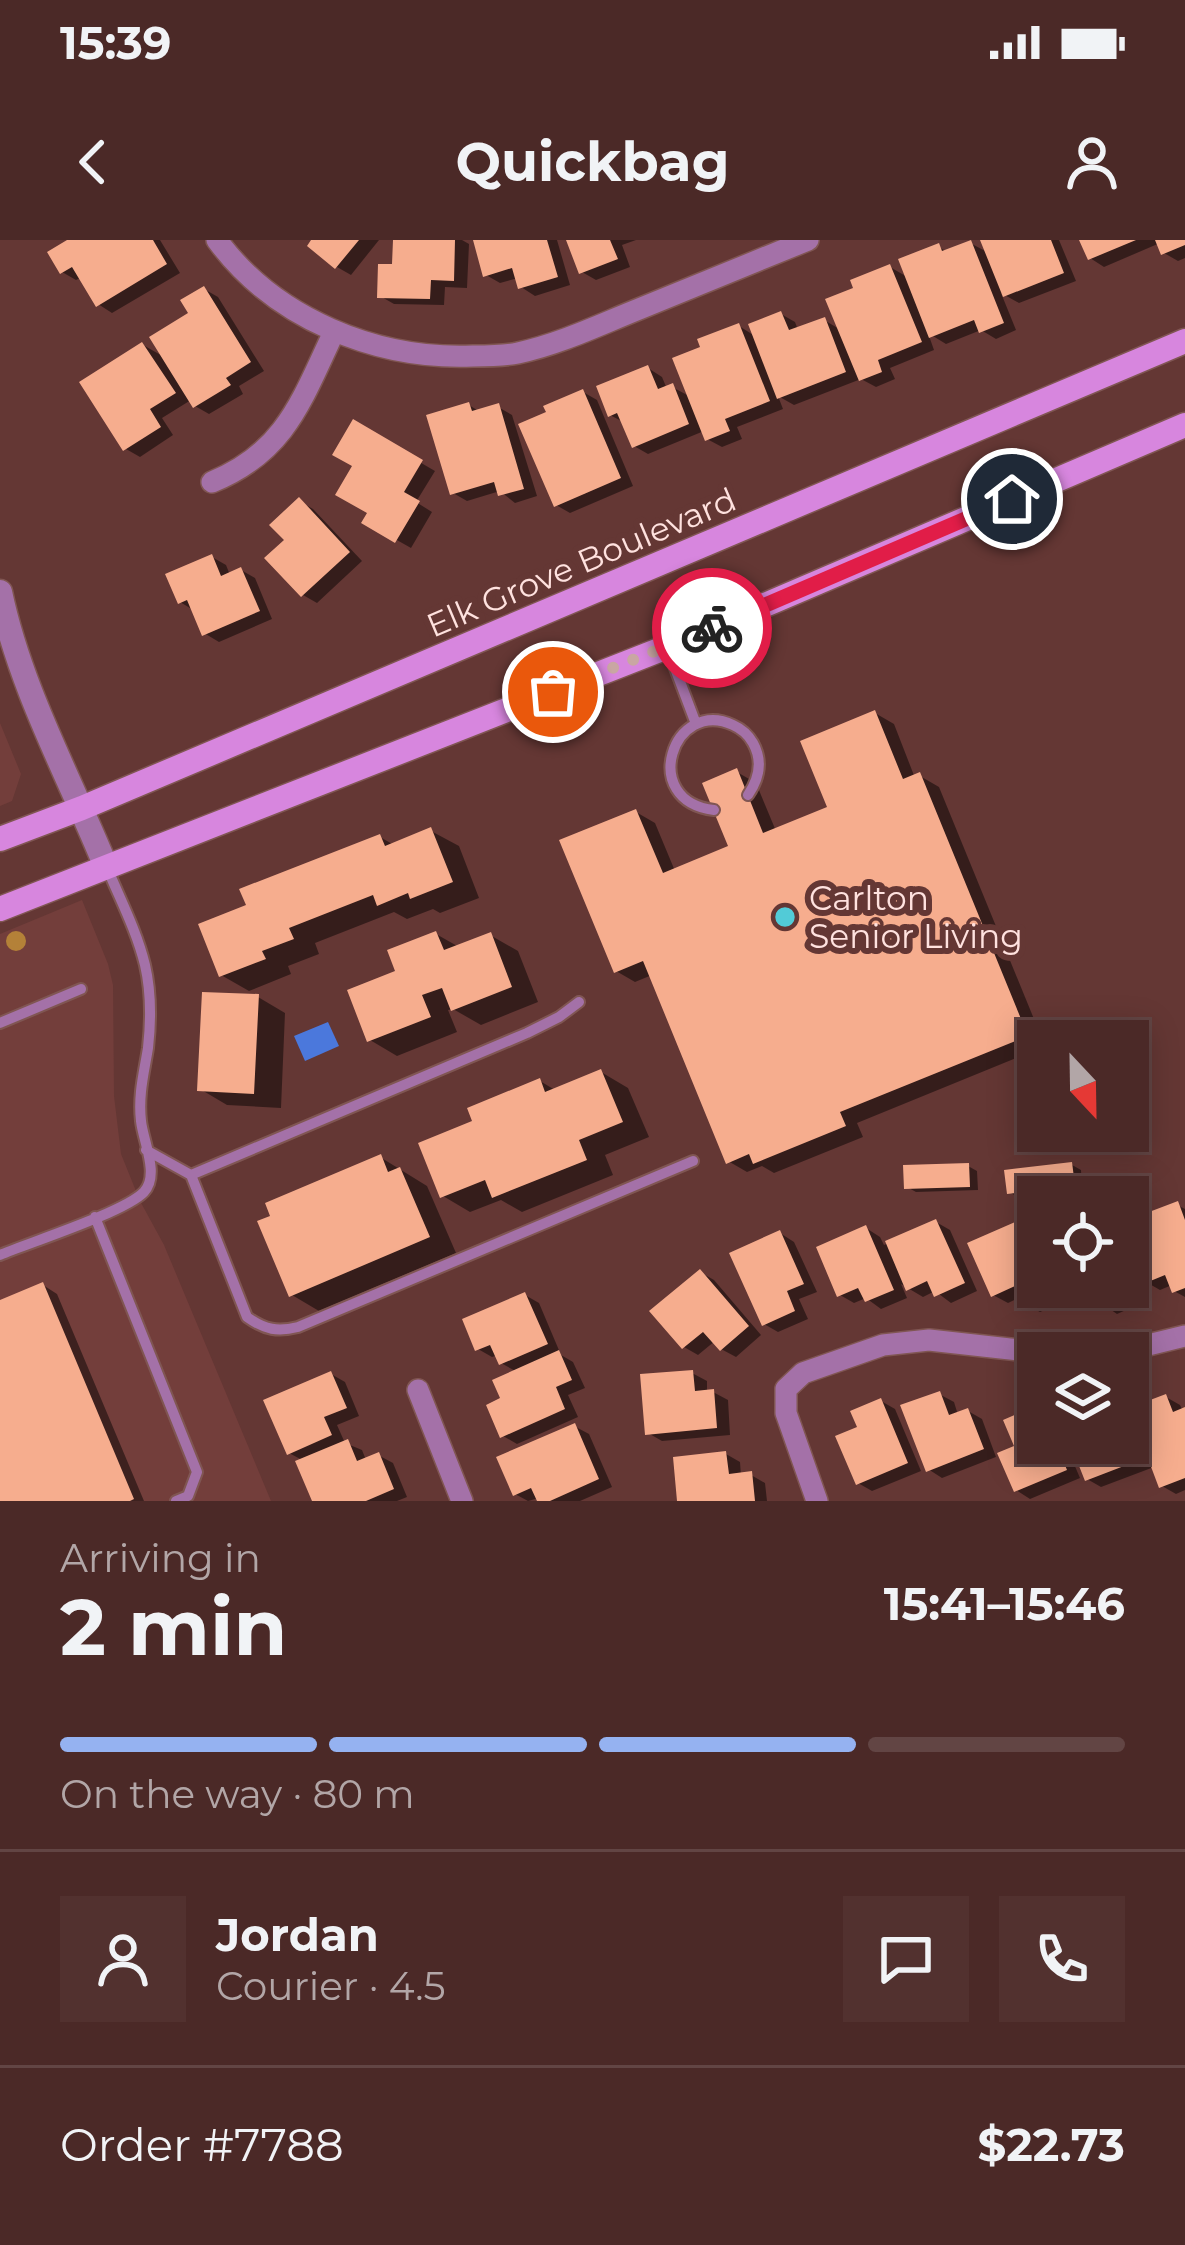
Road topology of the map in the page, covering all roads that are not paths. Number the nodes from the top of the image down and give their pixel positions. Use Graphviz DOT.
graph roads {
  1 [pos="217,240"];
  2 [pos="808,240"];
  3 [pos="334,332"];
  4 [pos="1185,341"];
  5 [pos="1185,425"];
  6 [pos="212,482"];
  7 [pos="0,592"];
  8 [pos="667,647"];
  9 [pos="696,724"];
  10 [pos="748,795"];
  11 [pos="82,808"];
  12 [pos="713,810"];
  13 [pos="0,839"];
  14 [pos="106,867"];
  15 [pos="0,909"];
  16 [pos="82,989"];
  17 [pos="579,1002"];
  18 [pos="0,1023"];
  19 [pos="146,1150"];
  20 [pos="693,1161"];
  21 [pos="191,1175"];
  22 [pos="95,1217"];
  23 [pos="0,1255"];
  24 [pos="1185,1336"];
  25 [pos="418,1390"];
  26 [pos="176,1501"];
  27 [pos="462,1501"];
  28 [pos="818,1501"];
  1 -- 3 [label="street"];
  2 -- 3 [label="street"];
  3 -- 6 [label="street"];
  4 -- 11 [label="main road, Elk Grove Boulevard"];
  5 -- 8 [label="main road"];
  7 -- 11 [label="street"];
  8 -- 9 [label="lane"];
  8 -- 14 [label="main road"];
  9 -- 10 [label="lane"];
  9 -- 12 [label="lane"];
  11 -- 13 [label="main road, Elk Grove Boulevard"];
  11 -- 14 [label="street"];
  14 -- 15 [label="main road"];
  14 -- 19 [label="lane"];
  16 -- 18 [label="lane"];
  17 -- 21 [label="lane"];
  19 -- 21 [label="lane"];
  19 -- 22 [label="lane"];
  20 -- 21 [label="lane"];
  22 -- 23 [label="lane"];
  22 -- 26 [label="lane"];
  24 -- 28 [label="street"];
  25 -- 27 [label="street"];
}
